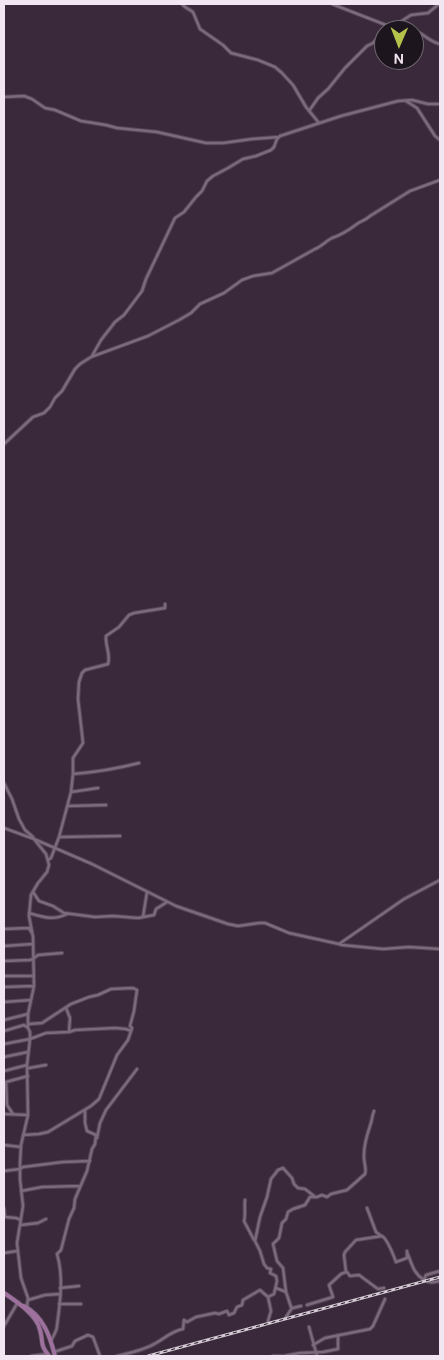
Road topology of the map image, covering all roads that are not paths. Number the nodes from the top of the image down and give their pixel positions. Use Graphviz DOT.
graph roads {
  1 [pos="182,4"];
  2 [pos="332,4"];
  3 [pos="439,4"];
  4 [pos="404,20"];
  5 [pos="374,21"];
  6 [pos="424,36"];
  7 [pos="374,42"];
  8 [pos="440,44"];
  9 [pos="4,97"];
  10 [pos="406,101"];
  11 [pos="440,104"];
  12 [pos="309,111"];
  13 [pos="319,123"];
  14 [pos="279,137"];
  15 [pos="440,140"];
  16 [pos="440,180"];
  17 [pos="91,357"];
  18 [pos="4,444"];
  19 [pos="165,604"];
  20 [pos="139,763"];
  21 [pos="73,774"];
  22 [pos="4,783"];
  23 [pos="98,788"];
  24 [pos="71,792"];
  25 [pos="106,805"];
  26 [pos="68,806"];
  27 [pos="4,828"];
  28 [pos="120,836"];
  29 [pos="59,837"];
  30 [pos="34,839"];
  31 [pos="54,848"];
  32 [pos="48,860"];
  33 [pos="440,880"];
  34 [pos="33,892"];
  35 [pos="148,892"];
  36 [pos="167,902"];
  37 [pos="29,913"];
  38 [pos="68,914"];
  39 [pos="143,917"];
  40 [pos="4,929"];
  41 [pos="32,934"];
  42 [pos="33,944"];
  43 [pos="339,944"];
  44 [pos="4,946"];
  45 [pos="440,949"];
  46 [pos="62,953"];
  47 [pos="33,959"];
  48 [pos="4,961"];
  49 [pos="4,976"];
  50 [pos="34,976"];
  51 [pos="34,986"];
  52 [pos="4,987"];
  53 [pos="30,1000"];
  54 [pos="4,1002"];
  55 [pos="66,1008"];
  56 [pos="28,1014"];
  57 [pos="4,1020"];
  58 [pos="29,1026"];
  59 [pos="4,1031"];
  60 [pos="131,1031"];
  61 [pos="69,1032"];
  62 [pos="30,1038"];
  63 [pos="4,1044"];
  64 [pos="28,1052"];
  65 [pos="4,1057"];
  66 [pos="27,1065"];
  67 [pos="46,1065"];
  68 [pos="137,1069"];
  69 [pos="28,1070"];
  70 [pos="4,1071"];
  71 [pos="28,1076"];
  72 [pos="85,1110"];
  73 [pos="374,1111"];
  74 [pos="4,1114"];
  75 [pos="13,1114"];
  76 [pos="28,1115"];
  77 [pos="23,1135"];
  78 [pos="95,1144"];
  79 [pos="4,1145"];
  80 [pos="21,1147"];
  81 [pos="90,1162"];
  82 [pos="20,1169"];
  83 [pos="4,1170"];
  84 [pos="80,1186"];
  85 [pos="21,1191"];
  86 [pos="314,1196"];
  87 [pos="245,1200"];
  88 [pos="4,1208"];
  89 [pos="367,1208"];
  90 [pos="4,1217"];
  91 [pos="22,1220"];
  92 [pos="46,1220"];
  93 [pos="21,1225"];
  94 [pos="382,1236"];
  95 [pos="255,1242"];
  96 [pos="17,1251"];
  97 [pos="4,1252"];
  98 [pos="345,1268"];
  99 [pos="440,1271"];
  100 [pos="424,1280"];
  101 [pos="440,1281"];
  102 [pos="79,1286"];
  103 [pos="60,1288"];
  104 [pos="276,1288"];
  105 [pos="384,1288"];
  106 [pos="286,1292"];
  107 [pos="4,1293"];
  108 [pos="60,1294"];
  109 [pos="268,1297"];
  110 [pos="385,1299"];
  111 [pos="28,1300"];
  112 [pos="18,1303"];
  113 [pos="60,1304"];
  114 [pos="81,1304"];
  115 [pos="307,1305"];
  116 [pos="301,1306"];
  117 [pos="27,1307"];
  118 [pos="293,1308"];
  119 [pos="286,1317"];
  120 [pos="268,1321"];
  121 [pos="4,1326"];
  122 [pos="309,1327"];
  123 [pos="338,1335"];
  124 [pos="51,1342"];
  125 [pos="313,1344"];
  126 [pos="315,1352"];
  127 [pos="54,1354"];
  128 [pos="48,1355"];
  129 [pos="31,1356"];
  130 [pos="100,1356"];
  131 [pos="118,1356"];
  132 [pos="272,1356"];
  133 [pos="283,1356"];
  134 [pos="317,1356"];
  1 -- 12 [label="street"];
  2 -- 5 [label="street"];
  3 -- 4 [label="street"];
  6 -- 8 [label="street"];
  7 -- 12 [label="street"];
  9 -- 14 [label="street"];
  10 -- 11 [label="street"];
  10 -- 13 [label="street"];
  10 -- 15 [label="street"];
  12 -- 13 [label="street"];
  13 -- 14 [label="street"];
  14 -- 17 [label="street"];
  16 -- 17 [label="street"];
  17 -- 18 [label="street"];
  19 -- 21 [label="street"];
  20 -- 21 [label="street"];
  21 -- 24 [label="street"];
  22 -- 30 [label="street"];
  23 -- 24 [label="street"];
  24 -- 26 [label="street"];
  25 -- 26 [label="street"];
  26 -- 29 [label="street"];
  27 -- 30 [label="street"];
  28 -- 29 [label="street"];
  29 -- 31 [label="street"];
  30 -- 31 [label="street"];
  30 -- 32 [label="street"];
  31 -- 32 [label="street"];
  31 -- 35 [label="street"];
  32 -- 34 [label="street"];
  33 -- 43 [label="street"];
  34 -- 37 [label="street"];
  34 -- 38 [label="street"];
  35 -- 36 [label="street"];
  35 -- 39 [label="street"];
  36 -- 39 [label="street"];
  36 -- 43 [label="street"];
  37 -- 38 [label="street"];
  37 -- 41 [label="street"];
  38 -- 39 [label="street"];
  40 -- 41 [label="street"];
  41 -- 42 [label="street"];
  42 -- 44 [label="street"];
  42 -- 47 [label="street"];
  43 -- 45 [label="street"];
  46 -- 47 [label="street"];
  47 -- 48 [label="street"];
  47 -- 50 [label="street"];
  49 -- 50 [label="street"];
  50 -- 51 [label="street"];
  51 -- 52 [label="street"];
  51 -- 53 [label="street"];
  53 -- 54 [label="street"];
  53 -- 56 [label="street"];
  55 -- 58 [label="street"];
  55 -- 60 [label="street"];
  55 -- 61 [label="street"];
  56 -- 57 [label="street"];
  56 -- 58 [label="street"];
  58 -- 59 [label="street"];
  58 -- 62 [label="street"];
  60 -- 61 [label="street"];
  60 -- 72 [label="street"];
  61 -- 62 [label="street"];
  62 -- 63 [label="street"];
  62 -- 64 [label="street"];
  64 -- 65 [label="street"];
  64 -- 66 [label="street"];
  66 -- 69 [label="street"];
  66 -- 70 [label="street"];
  67 -- 69 [label="street"];
  68 -- 78 [label="street"];
  69 -- 71 [label="street"];
  71 -- 75 [label="street"];
  71 -- 76 [label="street"];
  72 -- 77 [label="street"];
  72 -- 78 [label="street"];
  73 -- 86 [label="street"];
  74 -- 75 [label="street"];
  75 -- 76 [label="street"];
  76 -- 77 [label="street"];
  77 -- 80 [label="street"];
  78 -- 81 [label="street"];
  79 -- 80 [label="street"];
  80 -- 82 [label="street"];
  81 -- 82 [label="street"];
  81 -- 84 [label="street"];
  82 -- 83 [label="street"];
  82 -- 85 [label="street"];
  84 -- 85 [label="street"];
  84 -- 103 [label="street"];
  85 -- 91 [label="street"];
  86 -- 95 [label="street"];
  86 -- 106 [label="street"];
  87 -- 95 [label="street"];
  88 -- 90 [label="street"];
  89 -- 94 [label="street"];
  90 -- 91 [label="street"];
  91 -- 93 [label="street"];
  92 -- 93 [label="street"];
  93 -- 96 [label="street"];
  94 -- 98 [label="street"];
  94 -- 100 [label="street"];
  95 -- 104 [label="street"];
  96 -- 97 [label="street"];
  96 -- 111 [label="street"];
  98 -- 105 [label="street"];
  98 -- 115 [label="street"];
  99 -- 100 [label="street"];
  100 -- 101 [label="street"];
  102 -- 103 [label="street"];
  103 -- 108 [label="street"];
  104 -- 106 [label="street"];
  104 -- 109 [label="street"];
  106 -- 118 [label="street"];
  107 -- 112 [label="highway"];
  108 -- 111 [label="street"];
  108 -- 113 [label="street"];
  109 -- 120 [label="street"];
  109 -- 131 [label="street"];
  110 -- 123 [label="street"];
  111 -- 117 [label="street"];
  112 -- 117 [label="highway"];
  112 -- 121 [label="street"];
  112 -- 128 [label="highway"];
  113 -- 114 [label="street"];
  113 -- 124 [label="street"];
  116 -- 118 [label="street"];
  117 -- 124 [label="highway"];
  118 -- 119 [label="street"];
  122 -- 125 [label="street"];
  123 -- 125 [label="street"];
  123 -- 126 [label="street"];
  124 -- 127 [label="highway"];
  125 -- 126 [label="street"];
  126 -- 133 [label="street"];
  126 -- 134 [label="street"];
  127 -- 130 [label="street"];
  128 -- 129 [label="street"];
  132 -- 133 [label="street"];
}
